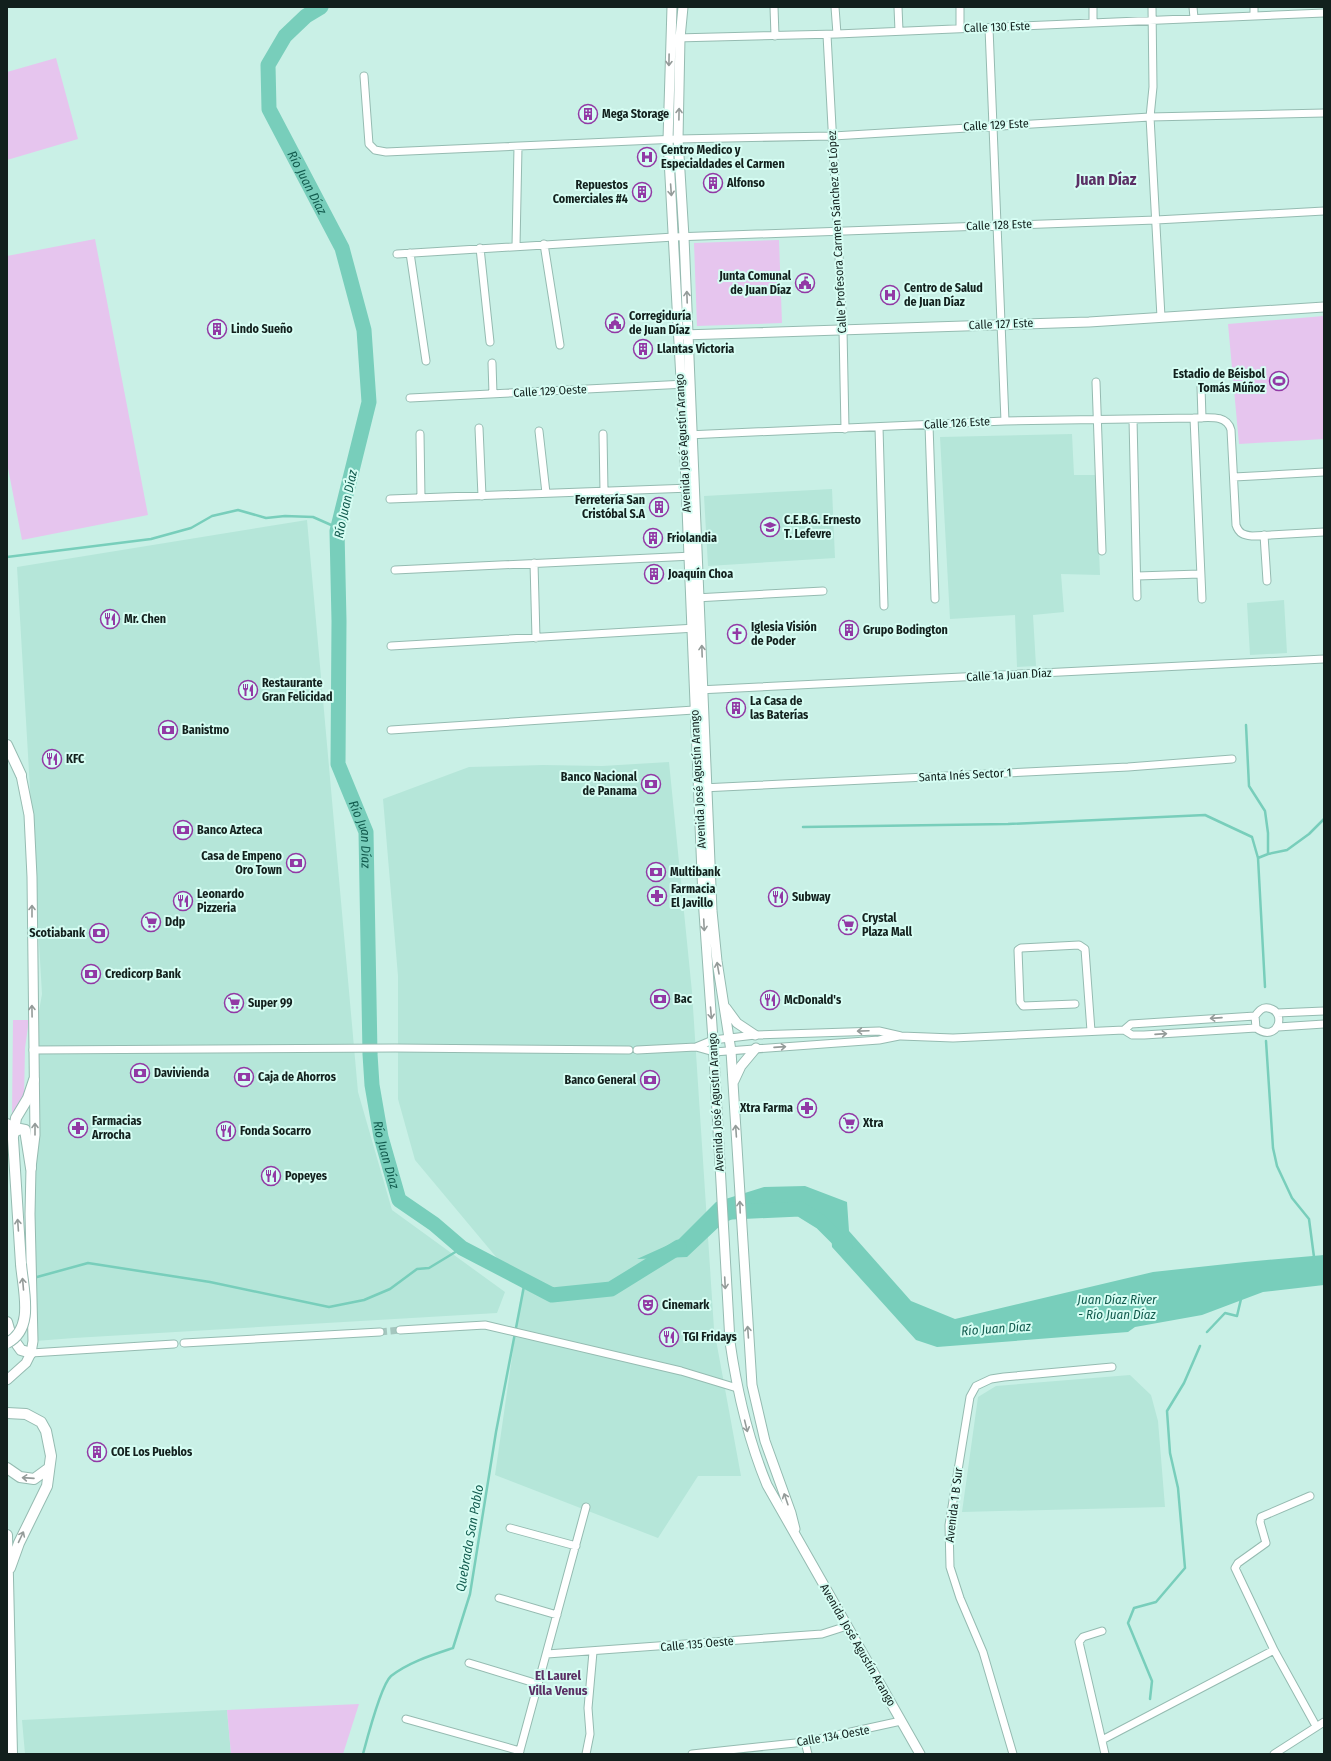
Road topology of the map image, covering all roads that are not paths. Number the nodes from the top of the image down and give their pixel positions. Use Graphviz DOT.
graph roads {
  1 [pos="672,7"];
  2 [pos="683,7"];
  3 [pos="774,7"];
  4 [pos="835,7"];
  5 [pos="898,7"];
  6 [pos="960,7"];
  7 [pos="1093,7"];
  8 [pos="1152,7"];
  9 [pos="1193,7"];
  10 [pos="1254,7"];
  11 [pos="1324,13"];
  12 [pos="1254,16"];
  13 [pos="1194,18"];
  14 [pos="1153,20"];
  15 [pos="1093,23"];
  16 [pos="960,28"];
  17 [pos="989,28"];
  18 [pos="899,31"];
  19 [pos="837,34"];
  20 [pos="827,35"];
  21 [pos="775,36"];
  22 [pos="669,38"];
  23 [pos="680,38"];
  24 [pos="364,76"];
  25 [pos="1324,113"];
  26 [pos="1150,117"];
  27 [pos="994,125"];
  28 [pos="833,136"];
  29 [pos="668,140"];
  30 [pos="678,140"];
  31 [pos="518,147"];
  32 [pos="1324,211"];
  33 [pos="1156,220"];
  34 [pos="998,225"];
  35 [pos="838,231"];
  36 [pos="674,237"];
  37 [pos="684,237"];
  38 [pos="544,244"];
  39 [pos="516,246"];
  40 [pos="480,248"];
  41 [pos="410,253"];
  42 [pos="397,254"];
  43 [pos="1324,307"];
  44 [pos="1161,317"];
  45 [pos="1002,324"];
  46 [pos="843,330"];
  47 [pos="678,335"];
  48 [pos="688,335"];
  49 [pos="490,342"];
  50 [pos="560,345"];
  51 [pos="426,361"];
  52 [pos="492,363"];
  53 [pos="1096,382"];
  54 [pos="681,384"];
  55 [pos="690,384"];
  56 [pos="1201,388"];
  57 [pos="493,394"];
  58 [pos="410,398"];
  59 [pos="1194,418"];
  60 [pos="1202,418"];
  61 [pos="1133,419"];
  62 [pos="1098,420"];
  63 [pos="1005,421"];
  64 [pos="929,424"];
  65 [pos="879,427"];
  66 [pos="479,428"];
  67 [pos="845,429"];
  68 [pos="539,431"];
  69 [pos="420,434"];
  70 [pos="602,434"];
  71 [pos="688,435"];
  72 [pos="1324,472"];
  73 [pos="1234,477"];
  74 [pos="690,488"];
  75 [pos="604,491"];
  76 [pos="546,493"];
  77 [pos="482,496"];
  78 [pos="421,498"];
  79 [pos="390,499"];
  80 [pos="1324,532"];
  81 [pos="1264,535"];
  82 [pos="1102,551"];
  83 [pos="693,556"];
  84 [pos="534,563"];
  85 [pos="395,570"];
  86 [pos="1200,574"];
  87 [pos="1137,576"];
  88 [pos="1266,581"];
  89 [pos="823,592"];
  90 [pos="1137,597"];
  91 [pos="695,598"];
  92 [pos="935,599"];
  93 [pos="1202,599"];
  94 [pos="884,606"];
  95 [pos="691,628"];
  96 [pos="701,628"];
  97 [pos="536,638"];
  98 [pos="391,646"];
  99 [pos="1324,659"];
  100 [pos="698,690"];
  101 [pos="694,710"];
  102 [pos="391,730"];
  103 [pos="7,745"];
  104 [pos="1232,759"];
  105 [pos="21,775"];
  106 [pos="703,788"];
  107 [pos="1075,1004"];
  108 [pos="725,1006"];
  109 [pos="1324,1010"];
  110 [pos="1277,1013"];
  111 [pos="1255,1016"];
  112 [pos="1324,1024"];
  113 [pos="1278,1027"];
  114 [pos="1256,1028"];
  115 [pos="1124,1030"];
  116 [pos="1091,1031"];
  117 [pos="755,1035"];
  118 [pos="901,1036"];
  119 [pos="729,1038"];
  120 [pos="713,1040"];
  121 [pos="696,1047"];
  122 [pos="756,1048"];
  123 [pos="33,1050"];
  124 [pos="629,1050"];
  125 [pos="637,1050"];
  126 [pos="731,1051"];
  127 [pos="714,1052"];
  128 [pos="34,1080"];
  129 [pos="733,1084"];
  130 [pos="7,1124"];
  131 [pos="13,1135"];
  132 [pos="13,1150"];
  133 [pos="31,1168"];
  134 [pos="7,1174"];
  135 [pos="7,1322"];
  136 [pos="400,1330"];
  137 [pos="380,1332"];
  138 [pos="7,1343"];
  139 [pos="184,1343"];
  140 [pos="174,1344"];
  141 [pos="31,1353"];
  142 [pos="750,1361"];
  143 [pos="1112,1367"];
  144 [pos="7,1380"];
  145 [pos="737,1388"];
  146 [pos="11,1413"];
  147 [pos="758,1415"];
  148 [pos="7,1468"];
  149 [pos="49,1468"];
  150 [pos="1310,1496"];
  151 [pos="586,1507"];
  152 [pos="510,1528"];
  153 [pos="7,1535"];
  154 [pos="797,1536"];
  155 [pos="576,1546"];
  156 [pos="8,1574"];
  157 [pos="499,1598"];
  158 [pos="557,1615"];
  159 [pos="847,1626"];
  160 [pos="1102,1631"];
  161 [pos="1274,1650"];
  162 [pos="592,1652"];
  163 [pos="547,1654"];
  164 [pos="469,1663"];
  165 [pos="538,1684"];
  166 [pos="406,1719"];
  167 [pos="901,1721"];
  168 [pos="1324,1722"];
  169 [pos="1316,1726"];
  170 [pos="1102,1740"];
  171 [pos="805,1742"];
  172 [pos="726,1752"];
  173 [pos="519,1753"];
  174 [pos="12,1754"];
  175 [pos="586,1754"];
  176 [pos="692,1754"];
  177 [pos="808,1754"];
  178 [pos="920,1754"];
  179 [pos="1013,1754"];
  180 [pos="1105,1754"];
  181 [pos="1274,1754"];
  1 -- 22 [label="main road, Avenida José Agustín Arango"];
  2 -- 23 [label="main road, Avenida José Agustín Arango"];
  3 -- 21 [label="street"];
  4 -- 19 [label="street"];
  5 -- 18 [label="street"];
  6 -- 16 [label="street"];
  7 -- 15 [label="street"];
  8 -- 14 [label="street"];
  9 -- 13 [label="street"];
  10 -- 12 [label="street"];
  11 -- 12 [label="street, Calle 130 Este"];
  12 -- 13 [label="street, Calle 130 Este"];
  13 -- 14 [label="street, Calle 130 Este"];
  14 -- 15 [label="street, Calle 130 Este"];
  14 -- 26 [label="street"];
  15 -- 17 [label="street, Calle 130 Este"];
  16 -- 17 [label="street, Calle 130 Este"];
  16 -- 18 [label="street, Calle 130 Este"];
  17 -- 27 [label="street"];
  18 -- 19 [label="street, Calle 130 Este"];
  19 -- 20 [label="street, Calle 130 Este"];
  20 -- 21 [label="street, Calle 130 Este"];
  20 -- 28 [label="street, Calle Profesora Carmen Sánchez de López"];
  21 -- 23 [label="street, Calle 130 Este"];
  22 -- 23 [label="street, Calle 130 Este"];
  22 -- 29 [label="main road, Avenida José Agustín Arango, one-way"];
  30 -- 23 [label="main road, Avenida José Agustín Arango, one-way"];
  24 -- 31 [label="street, Calle 129 Este"];
  25 -- 26 [label="street, Calle 129 Este"];
  26 -- 27 [label="street, Calle 129 Este"];
  26 -- 33 [label="street"];
  27 -- 28 [label="street, Calle 129 Este"];
  27 -- 34 [label="street"];
  28 -- 30 [label="street, Calle 129 Este"];
  28 -- 35 [label="street, Calle Profesora Carmen Sánchez de López"];
  29 -- 30 [label="street, Calle 129 Este"];
  29 -- 31 [label="street, Calle 129 Este"];
  29 -- 36 [label="main road, Avenida José Agustín Arango, one-way"];
  30 -- 37 [label="main road, Avenida José Agustín Arango"];
  31 -- 39 [label="street"];
  32 -- 33 [label="street, Calle 128 Este"];
  33 -- 34 [label="street, Calle 128 Este"];
  33 -- 44 [label="street"];
  34 -- 35 [label="street, Calle 128 Este"];
  34 -- 45 [label="street"];
  35 -- 37 [label="street, Calle 128 Este"];
  35 -- 46 [label="street, Calle Profesora Carmen Sánchez de López"];
  36 -- 37 [label="street, Calle 128 Este"];
  36 -- 38 [label="street, Calle 128 Este"];
  36 -- 47 [label="main road, Avenida José Agustín Arango"];
  48 -- 37 [label="main road, Avenida José Agustín Arango, one-way"];
  38 -- 39 [label="street, Calle 128 Este"];
  38 -- 50 [label="street"];
  39 -- 40 [label="street, Calle 128 Este"];
  40 -- 41 [label="street, Calle 128 Este"];
  40 -- 49 [label="street"];
  41 -- 42 [label="street, Calle 128 Este"];
  41 -- 51 [label="street"];
  43 -- 44 [label="main road, Calle 127 Este"];
  44 -- 45 [label="main road, Calle 127 Este"];
  45 -- 46 [label="main road, Calle 127 Este"];
  45 -- 63 [label="street"];
  46 -- 48 [label="main road, Calle 127 Este"];
  46 -- 67 [label="street, Calle Profesora Carmen Sánchez de López"];
  47 -- 48 [label="main road, Calle 127 Este"];
  47 -- 54 [label="main road, Avenida José Agustín Arango"];
  48 -- 55 [label="main road, Avenida José Agustín Arango"];
  52 -- 57 [label="street"];
  53 -- 62 [label="street"];
  54 -- 55 [label="street, Calle 129 Oeste"];
  54 -- 57 [label="street, Calle 129 Oeste"];
  54 -- 71 [label="main road, Avenida José Agustín Arango"];
  55 -- 71 [label="main road, Avenida José Agustín Arango"];
  56 -- 60 [label="street"];
  57 -- 58 [label="street, Calle 129 Oeste"];
  59 -- 60 [label="street, Calle 126 Este"];
  59 -- 61 [label="street, Calle 126 Este"];
  59 -- 86 [label="street"];
  60 -- 73 [label="street, Calle 126 Este"];
  61 -- 62 [label="street, Calle 126 Este"];
  61 -- 87 [label="street"];
  62 -- 63 [label="street, Calle 126 Este"];
  62 -- 82 [label="street"];
  63 -- 64 [label="street, Calle 126 Este"];
  64 -- 65 [label="street, Calle 126 Este"];
  64 -- 92 [label="street"];
  65 -- 67 [label="street, Calle 126 Este"];
  65 -- 94 [label="street"];
  66 -- 77 [label="street"];
  67 -- 71 [label="street, Calle 126 Este"];
  68 -- 76 [label="street"];
  69 -- 78 [label="street"];
  70 -- 75 [label="street"];
  71 -- 74 [label="main road, Avenida José Agustín Arango"];
  72 -- 73 [label="street"];
  73 -- 81 [label="street"];
  74 -- 75 [label="street"];
  74 -- 83 [label="main road, Avenida José Agustín Arango"];
  75 -- 76 [label="street"];
  76 -- 77 [label="street"];
  77 -- 78 [label="street"];
  78 -- 79 [label="street"];
  80 -- 81 [label="street"];
  81 -- 88 [label="street"];
  83 -- 84 [label="street"];
  83 -- 91 [label="main road, Avenida José Agustín Arango"];
  84 -- 85 [label="street"];
  84 -- 97 [label="street"];
  86 -- 87 [label="street"];
  86 -- 93 [label="street"];
  87 -- 90 [label="street"];
  89 -- 91 [label="street"];
  91 -- 95 [label="main road, Avenida José Agustín Arango"];
  91 -- 96 [label="main road, Avenida José Agustín Arango"];
  95 -- 96 [label="street"];
  95 -- 97 [label="street"];
  95 -- 100 [label="main road, Avenida José Agustín Arango"];
  100 -- 96 [label="main road, Avenida José Agustín Arango, one-way"];
  97 -- 98 [label="street"];
  99 -- 100 [label="street, Calle 1a Juan Díaz"];
  100 -- 101 [label="main road, Avenida José Agustín Arango"];
  100 -- 106 [label="main road, Avenida José Agustín Arango"];
  101 -- 102 [label="street"];
  101 -- 106 [label="main road, Avenida José Agustín Arango"];
  103 -- 105 [label="main road"];
  104 -- 106 [label="street, Santa Inés Sector 1"];
  123 -- 105 [label="main road, one-way"];
  108 -- 106 [label="main road, Avenida José Agustín Arango, one-way"];
  106 -- 120 [label="main road, Avenida José Agustín Arango, one-way"];
  107 -- 116 [label="street"];
  108 -- 117 [label="main road"];
  108 -- 119 [label="main road, Avenida José Agustín Arango"];
  109 -- 110 [label="street"];
  110 -- 111 [label="street"];
  110 -- 113 [label="street"];
  111 -- 114 [label="street"];
  111 -- 115 [label="street, one-way"];
  112 -- 113 [label="street"];
  113 -- 114 [label="street"];
  115 -- 114 [label="street, one-way"];
  115 -- 116 [label="street"];
  116 -- 118 [label="street"];
  118 -- 117 [label="street, one-way"];
  117 -- 119 [label="street"];
  122 -- 118 [label="street, one-way"];
  119 -- 120 [label="street"];
  119 -- 126 [label="main road, Avenida José Agustín Arango"];
  120 -- 121 [label="street"];
  120 -- 127 [label="main road, Avenida José Agustín Arango"];
  121 -- 125 [label="street"];
  121 -- 127 [label="street"];
  122 -- 126 [label="street"];
  122 -- 129 [label="main road"];
  123 -- 124 [label="street"];
  123 -- 128 [label="main road"];
  126 -- 127 [label="street"];
  126 -- 129 [label="main road, Avenida José Agustín Arango"];
  127 -- 145 [label="main road, Avenida José Agustín Arango, one-way"];
  128 -- 131 [label="main road"];
  133 -- 128 [label="main road, one-way"];
  142 -- 129 [label="main road, Avenida José Agustín Arango, one-way"];
  130 -- 131 [label="main road"];
  131 -- 132 [label="main road"];
  131 -- 133 [label="main road"];
  132 -- 134 [label="main road"];
  138 -- 132 [label="main road, one-way, bridge"];
  133 -- 141 [label="main road"];
  135 -- 141 [label="main road"];
  136 -- 145 [label="street"];
  137 -- 139 [label="street"];
  140 -- 141 [label="street"];
  141 -- 144 [label="main road"];
  142 -- 145 [label="main road"];
  142 -- 147 [label="main road, Avenida José Agustín Arango"];
  143 -- 179 [label="street, Avenida 1 B Sur"];
  145 -- 147 [label="main road"];
  145 -- 154 [label="main road, Avenida José Agustín Arango, one-way"];
  146 -- 149 [label="main road"];
  154 -- 147 [label="main road, Avenida José Agustín Arango, one-way"];
  149 -- 148 [label="main road, one-way"];
  156 -- 149 [label="main road, one-way"];
  150 -- 161 [label="street"];
  151 -- 155 [label="street"];
  152 -- 155 [label="street"];
  153 -- 156 [label="main road"];
  154 -- 159 [label="main road, Avenida José Agustín Arango"];
  155 -- 158 [label="street"];
  156 -- 174 [label="main road"];
  157 -- 158 [label="street"];
  158 -- 163 [label="street"];
  159 -- 162 [label="street, Calle 135 Oeste"];
  159 -- 167 [label="main road, Avenida José Agustín Arango"];
  160 -- 170 [label="street"];
  161 -- 169 [label="street"];
  161 -- 170 [label="street"];
  162 -- 163 [label="street, Calle 135 Oeste"];
  162 -- 175 [label="street"];
  163 -- 165 [label="street"];
  164 -- 165 [label="street"];
  165 -- 173 [label="street"];
  166 -- 173 [label="street"];
  167 -- 171 [label="street, Calle 134 Oeste"];
  167 -- 178 [label="main road, Avenida José Agustín Arango"];
  168 -- 169 [label="street"];
  169 -- 181 [label="street"];
  170 -- 180 [label="street"];
  171 -- 172 [label="street, Calle 134 Oeste"];
  171 -- 177 [label="street"];
  172 -- 176 [label="street, Calle 134 Oeste"];
}
